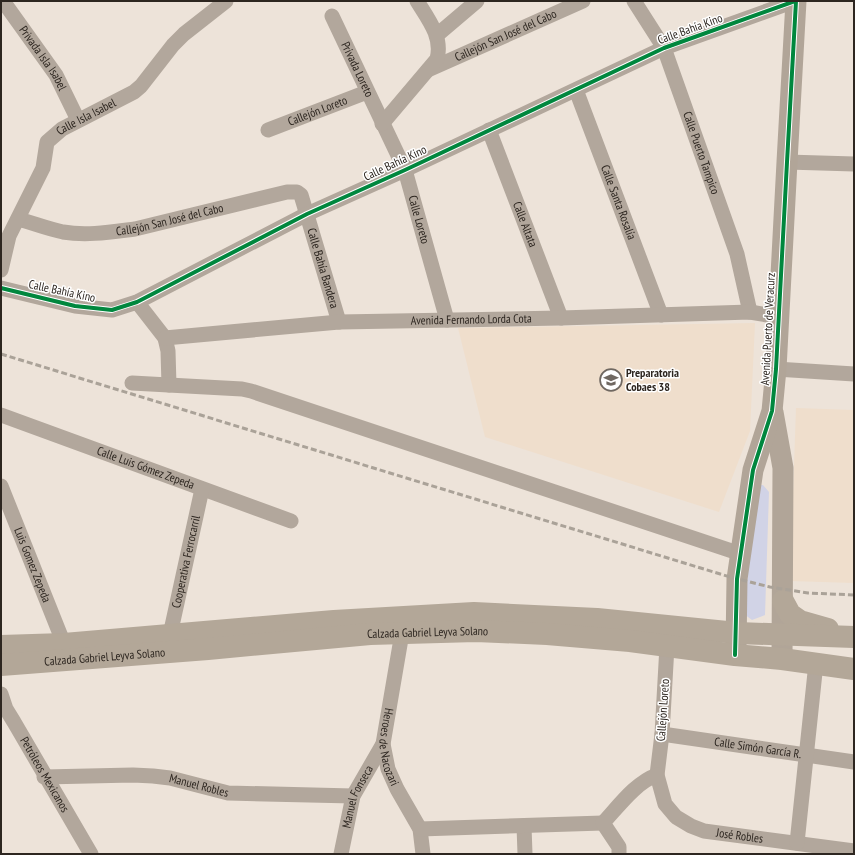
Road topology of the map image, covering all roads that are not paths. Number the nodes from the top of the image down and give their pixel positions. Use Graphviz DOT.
graph roads {
  1 [pos="3,1"];
  2 [pos="226,1"];
  3 [pos="417,1"];
  4 [pos="478,1"];
  5 [pos="583,1"];
  6 [pos="634,1"];
  7 [pos="796,1"];
  8 [pos="332,16"];
  9 [pos="437,35"];
  10 [pos="664,48"];
  11 [pos="428,70"];
  12 [pos="576,90"];
  13 [pos="367,92"];
  14 [pos="78,120"];
  15 [pos="382,124"];
  16 [pos="268,130"];
  17 [pos="489,130"];
  18 [pos="787,162"];
  19 [pos="854,164"];
  20 [pos="405,170"];
  21 [pos="307,214"];
  22 [pos="18,219"];
  23 [pos="5,236"];
  24 [pos="1,270"];
  25 [pos="1,288"];
  26 [pos="136,302"];
  27 [pos="750,312"];
  28 [pos="661,315"];
  29 [pos="779,317"];
  30 [pos="561,318"];
  31 [pos="447,320"];
  32 [pos="340,322"];
  33 [pos="165,338"];
  34 [pos="776,370"];
  35 [pos="854,374"];
  36 [pos="132,383"];
  37 [pos="168,385"];
  38 [pos="772,411"];
  39 [pos="1,415"];
  40 [pos="1,486"];
  41 [pos="202,489"];
  42 [pos="291,521"];
  43 [pos="741,554"];
  44 [pos="783,600"];
  45 [pos="402,633"];
  46 [pos="737,633"];
  47 [pos="170,635"];
  48 [pos="783,635"];
  49 [pos="854,637"];
  50 [pos="64,644"];
  51 [pos="1,646"];
  52 [pos="667,646"];
  53 [pos="735,655"];
  54 [pos="782,659"];
  55 [pos="816,663"];
  56 [pos="1,665"];
  57 [pos="854,669"];
  58 [pos="1,694"];
  59 [pos="662,734"];
  60 [pos="383,744"];
  61 [pos="806,755"];
  62 [pos="854,762"];
  63 [pos="657,775"];
  64 [pos="44,777"];
  65 [pos="353,796"];
  66 [pos="603,823"];
  67 [pos="524,826"];
  68 [pos="420,829"];
  69 [pos="797,843"];
  70 [pos="854,851"];
  71 [pos="91,854"];
  72 [pos="341,854"];
  73 [pos="423,854"];
  74 [pos="525,854"];
  75 [pos="619,854"];
  1 -- 14 [label="street, Privada Isla Isabel"];
  2 -- 14 [label="street, Calle Isla Isabel"];
  3 -- 9 [label="street"];
  4 -- 9 [label="street"];
  5 -- 11 [label="street, Callejón San José del Cabo"];
  6 -- 10 [label="street, Calle Puerto Tampico"];
  7 -- 10 [label="street, Calle Bahía Kino"];
  7 -- 18 [label="street, Avenida Puerto de Veracurz"];
  8 -- 13 [label="street, Privada Loreto"];
  9 -- 11 [label="street"];
  10 -- 12 [label="street, Calle Bahía Kino"];
  10 -- 27 [label="street, Calle Puerto Tampico"];
  11 -- 15 [label="street"];
  12 -- 17 [label="street, Calle Bahía Kino"];
  12 -- 28 [label="street, Calle Santa Rosalía"];
  13 -- 15 [label="street, Privada Loreto"];
  13 -- 16 [label="street, Callejón Loreto"];
  14 -- 22 [label="street, Calle Isla Isabel"];
  15 -- 20 [label="street, Calle Loreto"];
  17 -- 20 [label="street, Calle Bahía Kino"];
  17 -- 30 [label="street, Calle Altata"];
  18 -- 19 [label="street"];
  18 -- 29 [label="street, Avenida Puerto de Veracurz"];
  20 -- 21 [label="street, Calle Bahía Kino"];
  20 -- 31 [label="street, Calle Loreto"];
  21 -- 22 [label="street, Callejón San José del Cabo"];
  21 -- 26 [label="street, Calle Bahía Kino"];
  21 -- 32 [label="street, Calle Bahía Bandera"];
  22 -- 23 [label="street, Calle Isla Isabel"];
  23 -- 24 [label="street, Calle Isla Isabel"];
  25 -- 26 [label="street, Calle Bahía Kino"];
  26 -- 33 [label="street"];
  27 -- 28 [label="street, Avenida Fernando Lorda Cota"];
  27 -- 29 [label="street, Avenida Fernando Lorda Cota"];
  28 -- 30 [label="street, Avenida Fernando Lorda Cota"];
  29 -- 34 [label="street, Avenida Puerto de Veracurz"];
  30 -- 31 [label="street, Avenida Fernando Lorda Cota"];
  31 -- 32 [label="street, Avenida Fernando Lorda Cota"];
  32 -- 33 [label="street, Avenida Fernando Lorda Cota"];
  33 -- 37 [label="street"];
  34 -- 35 [label="street"];
  34 -- 38 [label="street, Avenida Puerto de Veracurz"];
  36 -- 37 [label="street"];
  37 -- 43 [label="street"];
  38 -- 43 [label="street, Avenida Puerto de Veracurz"];
  38 -- 44 [label="street, Avenida Puerto de Veracurz"];
  39 -- 41 [label="street, Calle Luis Gómez Zepeda"];
  40 -- 50 [label="street, Luis Gomez Zepeda"];
  41 -- 42 [label="street, Calle Luis Gómez Zepeda"];
  41 -- 47 [label="street, Cooperativa Ferrocarril"];
  43 -- 46 [label="street, Avenida Puerto de Veracurz"];
  44 -- 48 [label="street, Avenida Puerto de Veracurz"];
  44 -- 49 [label="main road"];
  45 -- 52 [label="main road, Calzada Gabriel Leyva Solano"];
  45 -- 56 [label="main road, Calzada Gabriel Leyva Solano"];
  45 -- 60 [label="street, Heroes de Nacozari"];
  46 -- 47 [label="main road, Calzada Gabriel Leyva Solano"];
  46 -- 48 [label="main road, Calzada Gabriel Leyva Solano"];
  46 -- 53 [label="street, Avenida Puerto de Veracurz"];
  47 -- 50 [label="main road, Calzada Gabriel Leyva Solano"];
  48 -- 49 [label="main road"];
  48 -- 54 [label="street, Avenida Puerto de Veracurz"];
  50 -- 51 [label="main road, Calzada Gabriel Leyva Solano"];
  52 -- 53 [label="main road, Calzada Gabriel Leyva Solano"];
  52 -- 59 [label="street, Callejón Loreto"];
  53 -- 54 [label="main road, Calzada Gabriel Leyva Solano"];
  54 -- 55 [label="main road, Calzada Gabriel Leyva Solano"];
  55 -- 57 [label="main road, Calzada Gabriel Leyva Solano"];
  55 -- 61 [label="street"];
  58 -- 64 [label="street, Petróleos Mexicanos"];
  59 -- 61 [label="street, Calle Simón García R."];
  59 -- 63 [label="street, Callejón Loreto"];
  60 -- 65 [label="street, Manuel Fonseca"];
  60 -- 68 [label="street, Heroes de Nacozari"];
  61 -- 62 [label="street, Calle Simón García R."];
  61 -- 69 [label="street"];
  63 -- 66 [label="street"];
  63 -- 69 [label="street, José Robles"];
  64 -- 65 [label="street, Manuel Robles"];
  64 -- 71 [label="street, Petróleos Mexicanos"];
  65 -- 72 [label="street, Manuel Fonseca"];
  66 -- 67 [label="street"];
  66 -- 75 [label="street"];
  67 -- 68 [label="street"];
  67 -- 74 [label="street"];
  68 -- 73 [label="street, Heroes de Nacozari"];
  69 -- 70 [label="street, José Robles"];
}
